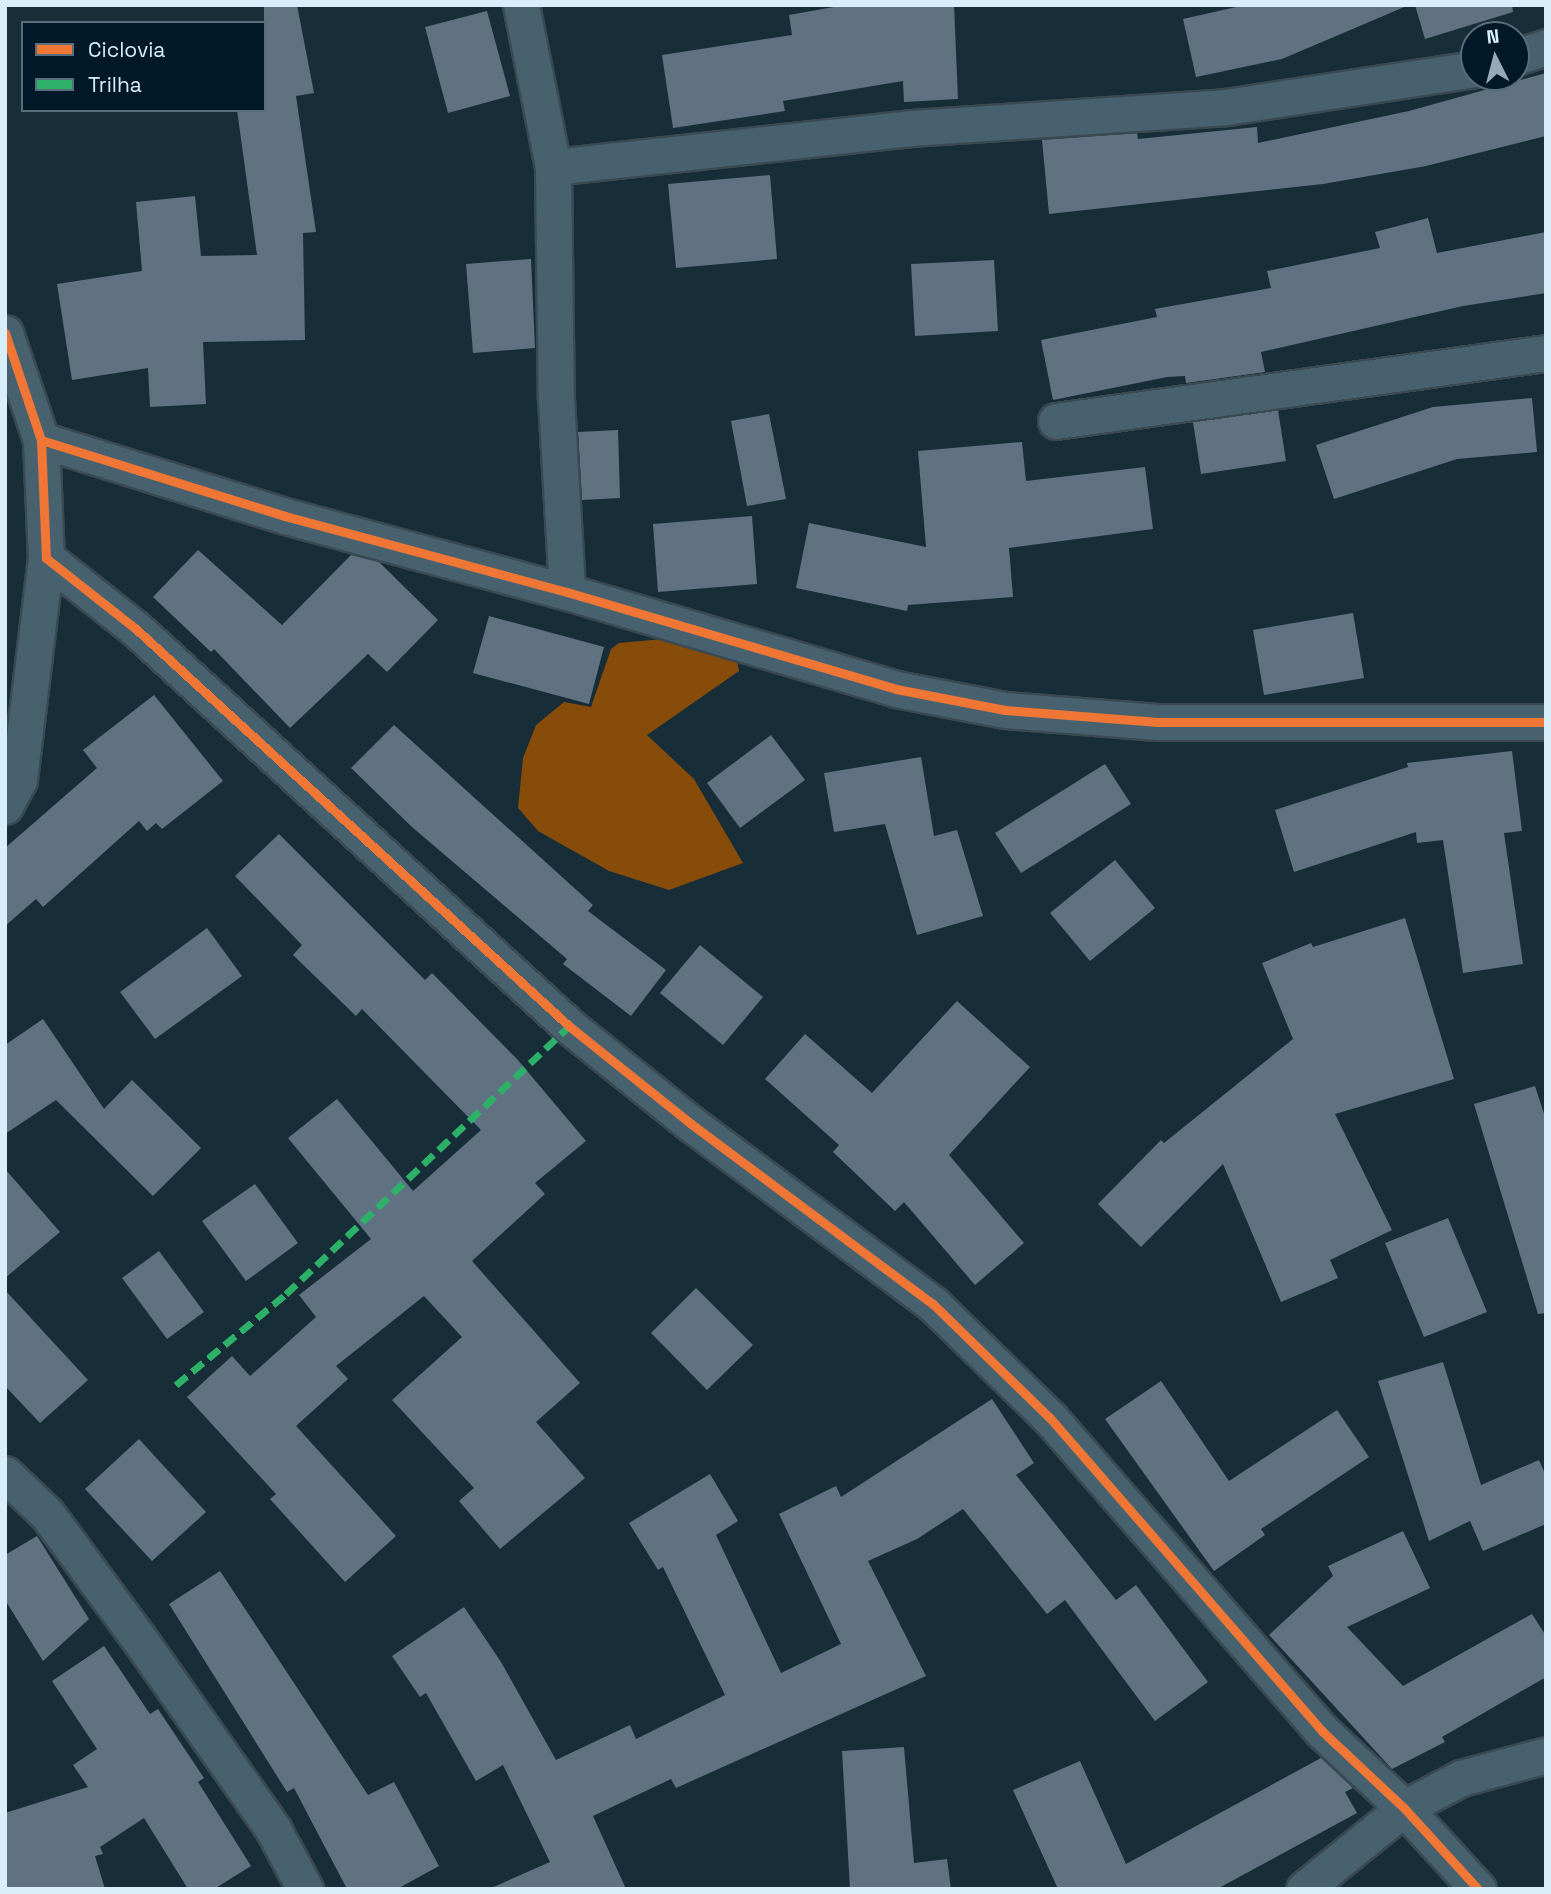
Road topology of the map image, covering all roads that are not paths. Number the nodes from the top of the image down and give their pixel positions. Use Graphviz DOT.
graph roads {
  1 [pos="521,5"];
  2 [pos="1460,71"];
  3 [pos="553,167"];
  4 [pos="5,334"];
  5 [pos="1546,353"];
  6 [pos="1056,421"];
  7 [pos="41,440"];
  8 [pos="46,558"];
  9 [pos="567,592"];
  10 [pos="1546,722"];
  11 [pos="5,806"];
  12 [pos="5,1474"];
  13 [pos="1546,1755"];
  14 [pos="1404,1808"];
  15 [pos="305,1889"];
  16 [pos="1304,1889"];
  17 [pos="1478,1889"];
  1 -- 3 [label="street"];
  2 -- 3 [label="street"];
  3 -- 9 [label="street"];
  4 -- 7 [label="street"];
  5 -- 6 [label="street"];
  7 -- 8 [label="street"];
  7 -- 9 [label="street"];
  8 -- 11 [label="street"];
  8 -- 14 [label="street"];
  9 -- 10 [label="street"];
  12 -- 15 [label="street"];
  13 -- 14 [label="street"];
  14 -- 16 [label="street"];
  14 -- 17 [label="street"];
}
